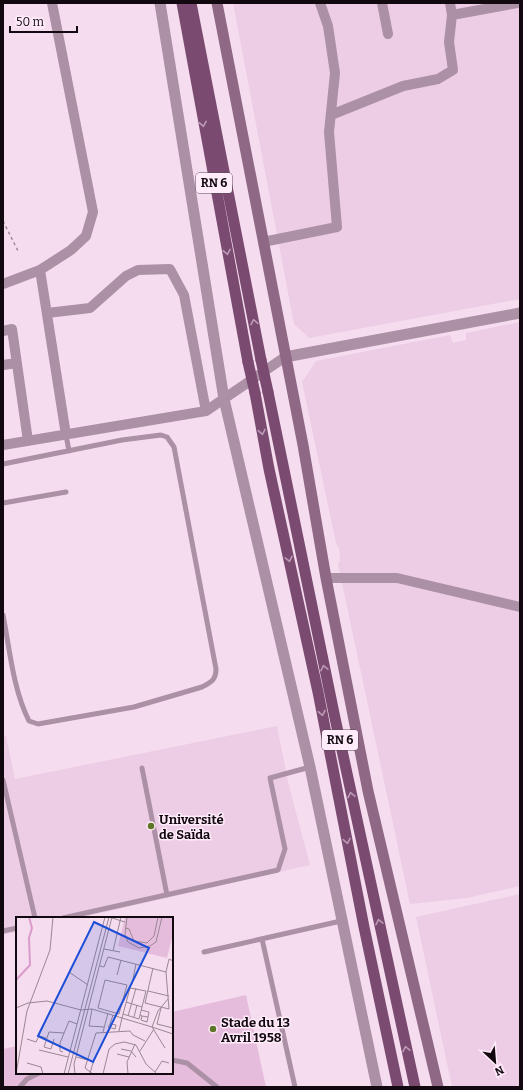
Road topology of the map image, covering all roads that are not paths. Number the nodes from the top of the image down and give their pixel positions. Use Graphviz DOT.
graph roads {
  1 [pos="52,3"];
  2 [pos="160,3"];
  3 [pos="177,3"];
  4 [pos="182,3"];
  5 [pos="191,3"];
  6 [pos="196,3"];
  7 [pos="217,3"];
  8 [pos="320,3"];
  9 [pos="382,3"];
  10 [pos="450,3"];
  11 [pos="517,3"];
  12 [pos="452,15"];
  13 [pos="388,34"];
  14 [pos="210,96"];
  15 [pos="199,102"];
  16 [pos="331,115"];
  17 [pos="263,242"];
  18 [pos="40,270"];
  19 [pos="3,283"];
  20 [pos="47,313"];
  21 [pos="520,313"];
  22 [pos="3,332"];
  23 [pos="285,357"];
  24 [pos="17,362"];
  25 [pos="3,366"];
  26 [pos="224,399"];
  27 [pos="206,411"];
  28 [pos="66,435"];
  29 [pos="28,441"];
  30 [pos="3,445"];
  31 [pos="69,451"];
  32 [pos="3,464"];
  33 [pos="66,492"];
  34 [pos="3,503"];
  35 [pos="326,578"];
  36 [pos="520,607"];
  37 [pos="3,615"];
  38 [pos="142,768"];
  39 [pos="310,768"];
  40 [pos="3,780"];
  41 [pos="167,895"];
  42 [pos="35,917"];
  43 [pos="68,917"];
  44 [pos="341,921"];
  45 [pos="16,928"];
  46 [pos="3,931"];
  47 [pos="262,939"];
  48 [pos="204,952"];
  49 [pos="173,1060"];
  50 [pos="37,1074"];
  51 [pos="20,1087"];
  52 [pos="217,1087"];
  53 [pos="295,1087"];
  54 [pos="377,1087"];
  55 [pos="398,1087"];
  56 [pos="415,1087"];
  57 [pos="438,1087"];
  1 -- 18 [label="street"];
  2 -- 26 [label="street"];
  3 -- 15 [label="main road, RN 6"];
  4 -- 15 [label="main road, RN 6"];
  5 -- 14 [label="main road, RN 6"];
  6 -- 14 [label="main road, RN 6"];
  7 -- 17 [label="main road"];
  8 -- 16 [label="street"];
  9 -- 13 [label="street"];
  10 -- 12 [label="street"];
  11 -- 12 [label="street"];
  12 -- 16 [label="street"];
  56 -- 14 [label="main road, RN 6, one-way, bridge"];
  15 -- 55 [label="main road, RN 6, one-way, bridge"];
  16 -- 17 [label="street"];
  17 -- 23 [label="main road"];
  18 -- 19 [label="street"];
  18 -- 20 [label="street"];
  20 -- 27 [label="street"];
  20 -- 28 [label="street"];
  21 -- 23 [label="street"];
  22 -- 24 [label="street"];
  23 -- 26 [label="street"];
  23 -- 35 [label="main road"];
  24 -- 25 [label="street"];
  24 -- 29 [label="street"];
  26 -- 27 [label="street"];
  26 -- 39 [label="street"];
  27 -- 28 [label="street"];
  28 -- 29 [label="street"];
  28 -- 31 [label="lane"];
  29 -- 30 [label="street"];
  31 -- 32 [label="lane"];
  31 -- 37 [label="lane"];
  33 -- 34 [label="lane"];
  35 -- 36 [label="street"];
  35 -- 57 [label="main road"];
  38 -- 41 [label="lane"];
  39 -- 41 [label="lane"];
  39 -- 44 [label="street"];
  40 -- 42 [label="lane"];
  41 -- 43 [label="lane"];
  44 -- 47 [label="lane"];
  44 -- 54 [label="street"];
  45 -- 46 [label="lane"];
  47 -- 48 [label="lane"];
  47 -- 53 [label="lane"];
  49 -- 52 [label="lane"];
  50 -- 51 [label="lane"];
}
